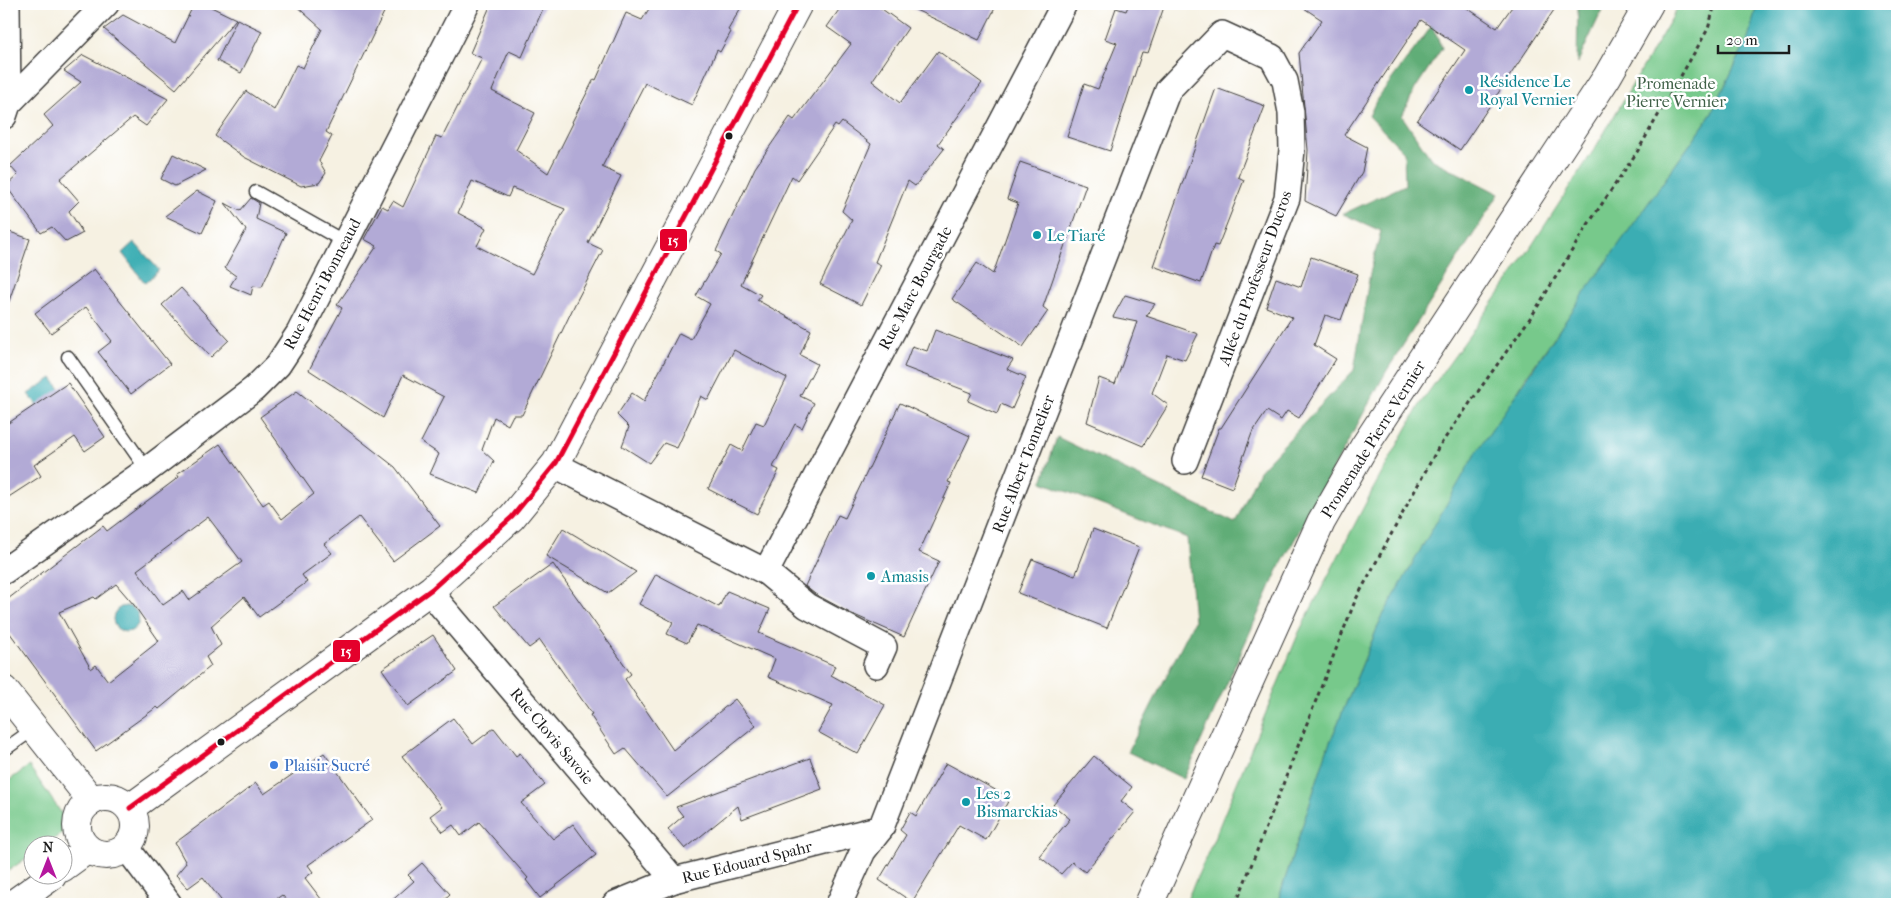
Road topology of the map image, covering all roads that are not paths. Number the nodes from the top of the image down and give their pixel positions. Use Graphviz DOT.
graph roads {
  1 [pos="7,4"];
  2 [pos="106,4"];
  3 [pos="467,4"];
  4 [pos="798,4"];
  5 [pos="1064,4"];
  6 [pos="1649,4"];
  7 [pos="1222,34"];
  8 [pos="6,110"];
  9 [pos="256,192"];
  10 [pos="345,242"];
  11 [pos="68,357"];
  12 [pos="1185,461"];
  13 [pos="556,463"];
  14 [pos="147,470"];
  15 [pos="4,572"];
  16 [pos="766,572"];
  17 [pos="432,590"];
  18 [pos="876,665"];
  19 [pos="4,690"];
  20 [pos="35,728"];
  21 [pos="4,750"];
  22 [pos="92,801"];
  23 [pos="130,808"];
  24 [pos="881,828"];
  25 [pos="126,847"];
  26 [pos="88,849"];
  27 [pos="72,861"];
  28 [pos="674,880"];
  29 [pos="38,886"];
  30 [pos="13,904"];
  31 [pos="169,904"];
  32 [pos="615,904"];
  33 [pos="839,904"];
  34 [pos="1149,904"];
  1 -- 8 [label="street"];
  2 -- 8 [label="street"];
  3 -- 10 [label="street, Rue Henri Bonneaud"];
  4 -- 13 [label="street"];
  5 -- 16 [label="street, Rue Marc Bourgade"];
  6 -- 34 [label="street, Promenade Pierre Vernier"];
  7 -- 12 [label="street, Allée du Professeur Ducros"];
  7 -- 24 [label="street, Rue Albert Tonnelier"];
  9 -- 10 [label="lane"];
  10 -- 14 [label="street, Rue Henri Bonneaud"];
  11 -- 14 [label="lane"];
  13 -- 16 [label="street"];
  13 -- 17 [label="street"];
  14 -- 15 [label="street, Rue Henri Bonneaud"];
  16 -- 18 [label="street"];
  17 -- 23 [label="street"];
  17 -- 28 [label="street, Rue Clovis Savoie"];
  19 -- 20 [label="street"];
  20 -- 21 [label="lane"];
  20 -- 22 [label="street"];
  22 -- 23 [label="street"];
  22 -- 26 [label="street"];
  23 -- 25 [label="street"];
  24 -- 28 [label="street, Rue Edouard Spahr"];
  24 -- 33 [label="street, Rue Albert Tonnelier"];
  25 -- 26 [label="street"];
  25 -- 31 [label="street"];
  26 -- 27 [label="street"];
  28 -- 32 [label="street, Rue Edouard Spahr"];
  29 -- 30 [label="street"];
}
